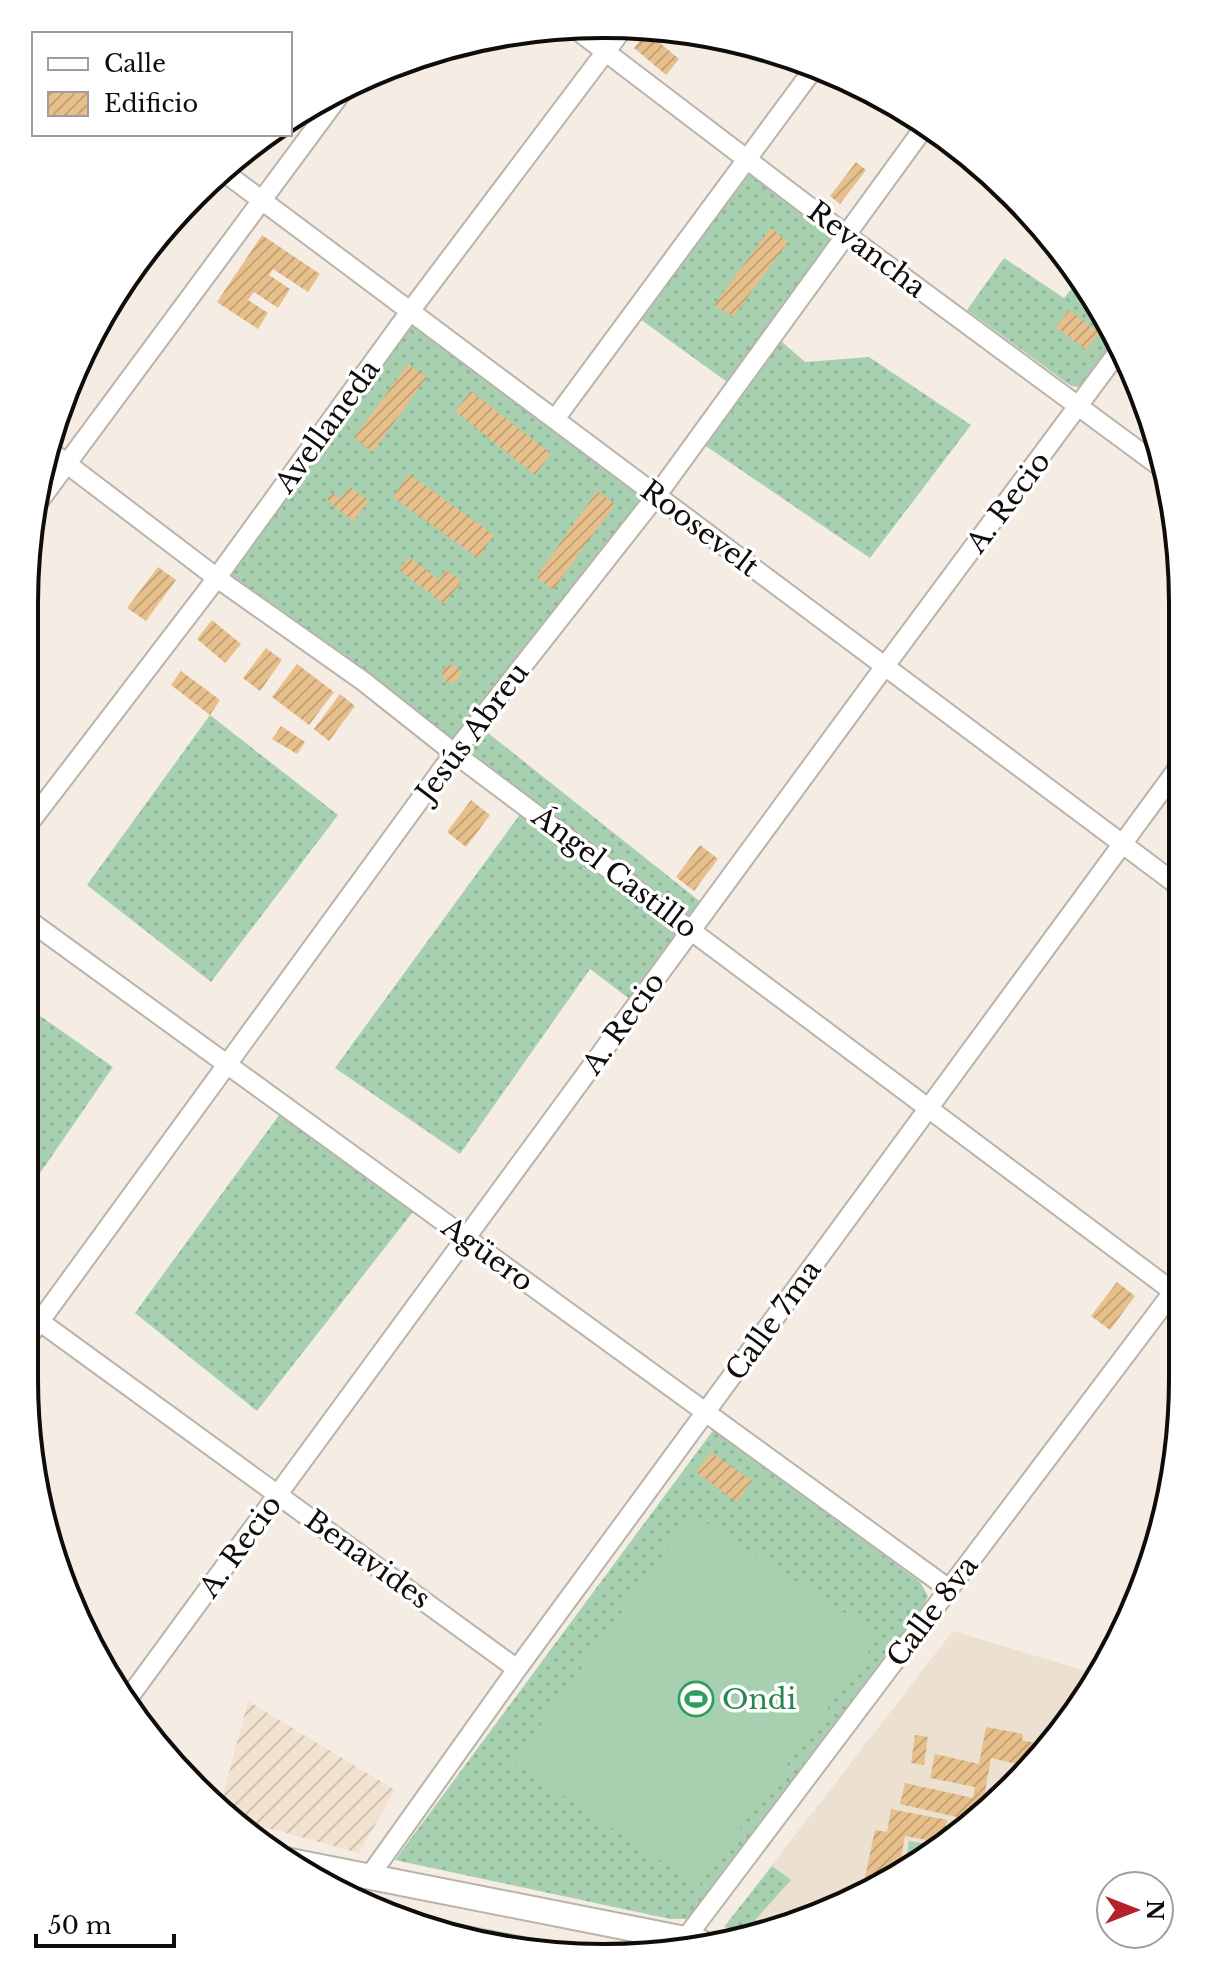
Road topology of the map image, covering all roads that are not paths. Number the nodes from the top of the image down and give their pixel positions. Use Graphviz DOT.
graph roads {
  1 [pos="588,38"];
  2 [pos="616,38"];
  3 [pos="606,52"];
  4 [pos="808,77"];
  5 [pos="329,109"];
  6 [pos="919,134"];
  7 [pos="748,159"];
  8 [pos="232,178"];
  9 [pos="262,200"];
  10 [pos="845,234"];
  11 [pos="411,310"];
  12 [pos="1113,358"];
  13 [pos="1079,406"];
  14 [pos="555,419"];
  15 [pos="57,456"];
  16 [pos="1151,459"];
  17 [pos="67,464"];
  18 [pos="51,486"];
  19 [pos="657,495"];
  20 [pos="217,578"];
  21 [pos="885,666"];
  22 [pos="454,753"];
  23 [pos="1169,780"];
  24 [pos="38,812"];
  25 [pos="1122,843"];
  26 [pos="1169,879"];
  27 [pos="38,927"];
  28 [pos="692,929"];
  29 [pos="227,1065"];
  30 [pos="929,1107"];
  31 [pos="465,1238"];
  32 [pos="1169,1284"];
  33 [pos="1169,1300"];
  34 [pos="40,1323"];
  35 [pos="38,1326"];
  36 [pos="705,1412"];
  37 [pos="279,1493"];
  38 [pos="949,1589"];
  39 [pos="517,1669"];
  40 [pos="133,1692"];
  41 [pos="321,1868"];
  42 [pos="368,1878"];
  43 [pos="696,1936"];
  44 [pos="683,1938"];
  1 -- 3 [label="street, Revancha"];
  2 -- 3 [label="street, Avellaneda"];
  3 -- 7 [label="street, Revancha"];
  3 -- 11 [label="street, Avellaneda"];
  4 -- 7 [label="street"];
  5 -- 9 [label="street"];
  6 -- 10 [label="street, Jesús Abreu"];
  7 -- 10 [label="street, Revancha"];
  7 -- 14 [label="street"];
  8 -- 9 [label="street, Roosevelt"];
  9 -- 11 [label="street, Roosevelt"];
  9 -- 17 [label="street"];
  10 -- 13 [label="street, Revancha"];
  10 -- 19 [label="street, Jesús Abreu"];
  11 -- 14 [label="street, Roosevelt"];
  11 -- 20 [label="street, Avellaneda"];
  12 -- 13 [label="street, A. Recio"];
  13 -- 16 [label="street, Revancha"];
  13 -- 21 [label="street, A. Recio"];
  14 -- 19 [label="street, Roosevelt"];
  15 -- 17 [label="street, Ángel Castillo"];
  17 -- 18 [label="street"];
  17 -- 20 [label="street, Ángel Castillo"];
  19 -- 21 [label="street, Roosevelt"];
  19 -- 22 [label="street, Jesús Abreu"];
  20 -- 22 [label="street, Ángel Castillo"];
  20 -- 24 [label="street, Avellaneda"];
  21 -- 25 [label="street, Roosevelt"];
  21 -- 28 [label="street, A. Recio"];
  22 -- 28 [label="street, Ángel Castillo"];
  22 -- 29 [label="street, Jesús Abreu"];
  23 -- 25 [label="street, Calle 7ma"];
  25 -- 26 [label="street, Roosevelt"];
  25 -- 30 [label="street, Calle 7ma"];
  27 -- 29 [label="street, Agüero"];
  28 -- 30 [label="street, Ángel Castillo"];
  28 -- 31 [label="street, A. Recio"];
  29 -- 31 [label="street, Agüero"];
  29 -- 34 [label="street, Jesús Abreu"];
  30 -- 32 [label="street, Ángel Castillo"];
  30 -- 36 [label="street, Calle 7ma"];
  31 -- 36 [label="street, Agüero"];
  31 -- 37 [label="street, A. Recio"];
  33 -- 38 [label="street, Calle 8va"];
  34 -- 35 [label="street, Jesús Abreu"];
  34 -- 37 [label="street, Benavides"];
  36 -- 38 [label="street, Agüero"];
  36 -- 39 [label="street, Calle 7ma"];
  37 -- 39 [label="street, Benavides"];
  37 -- 40 [label="street, A. Recio"];
  38 -- 43 [label="street, Calle 8va"];
  39 -- 42 [label="street, Calle 7ma"];
  41 -- 42 [label="main road"];
  42 -- 44 [label="main road"];
}
